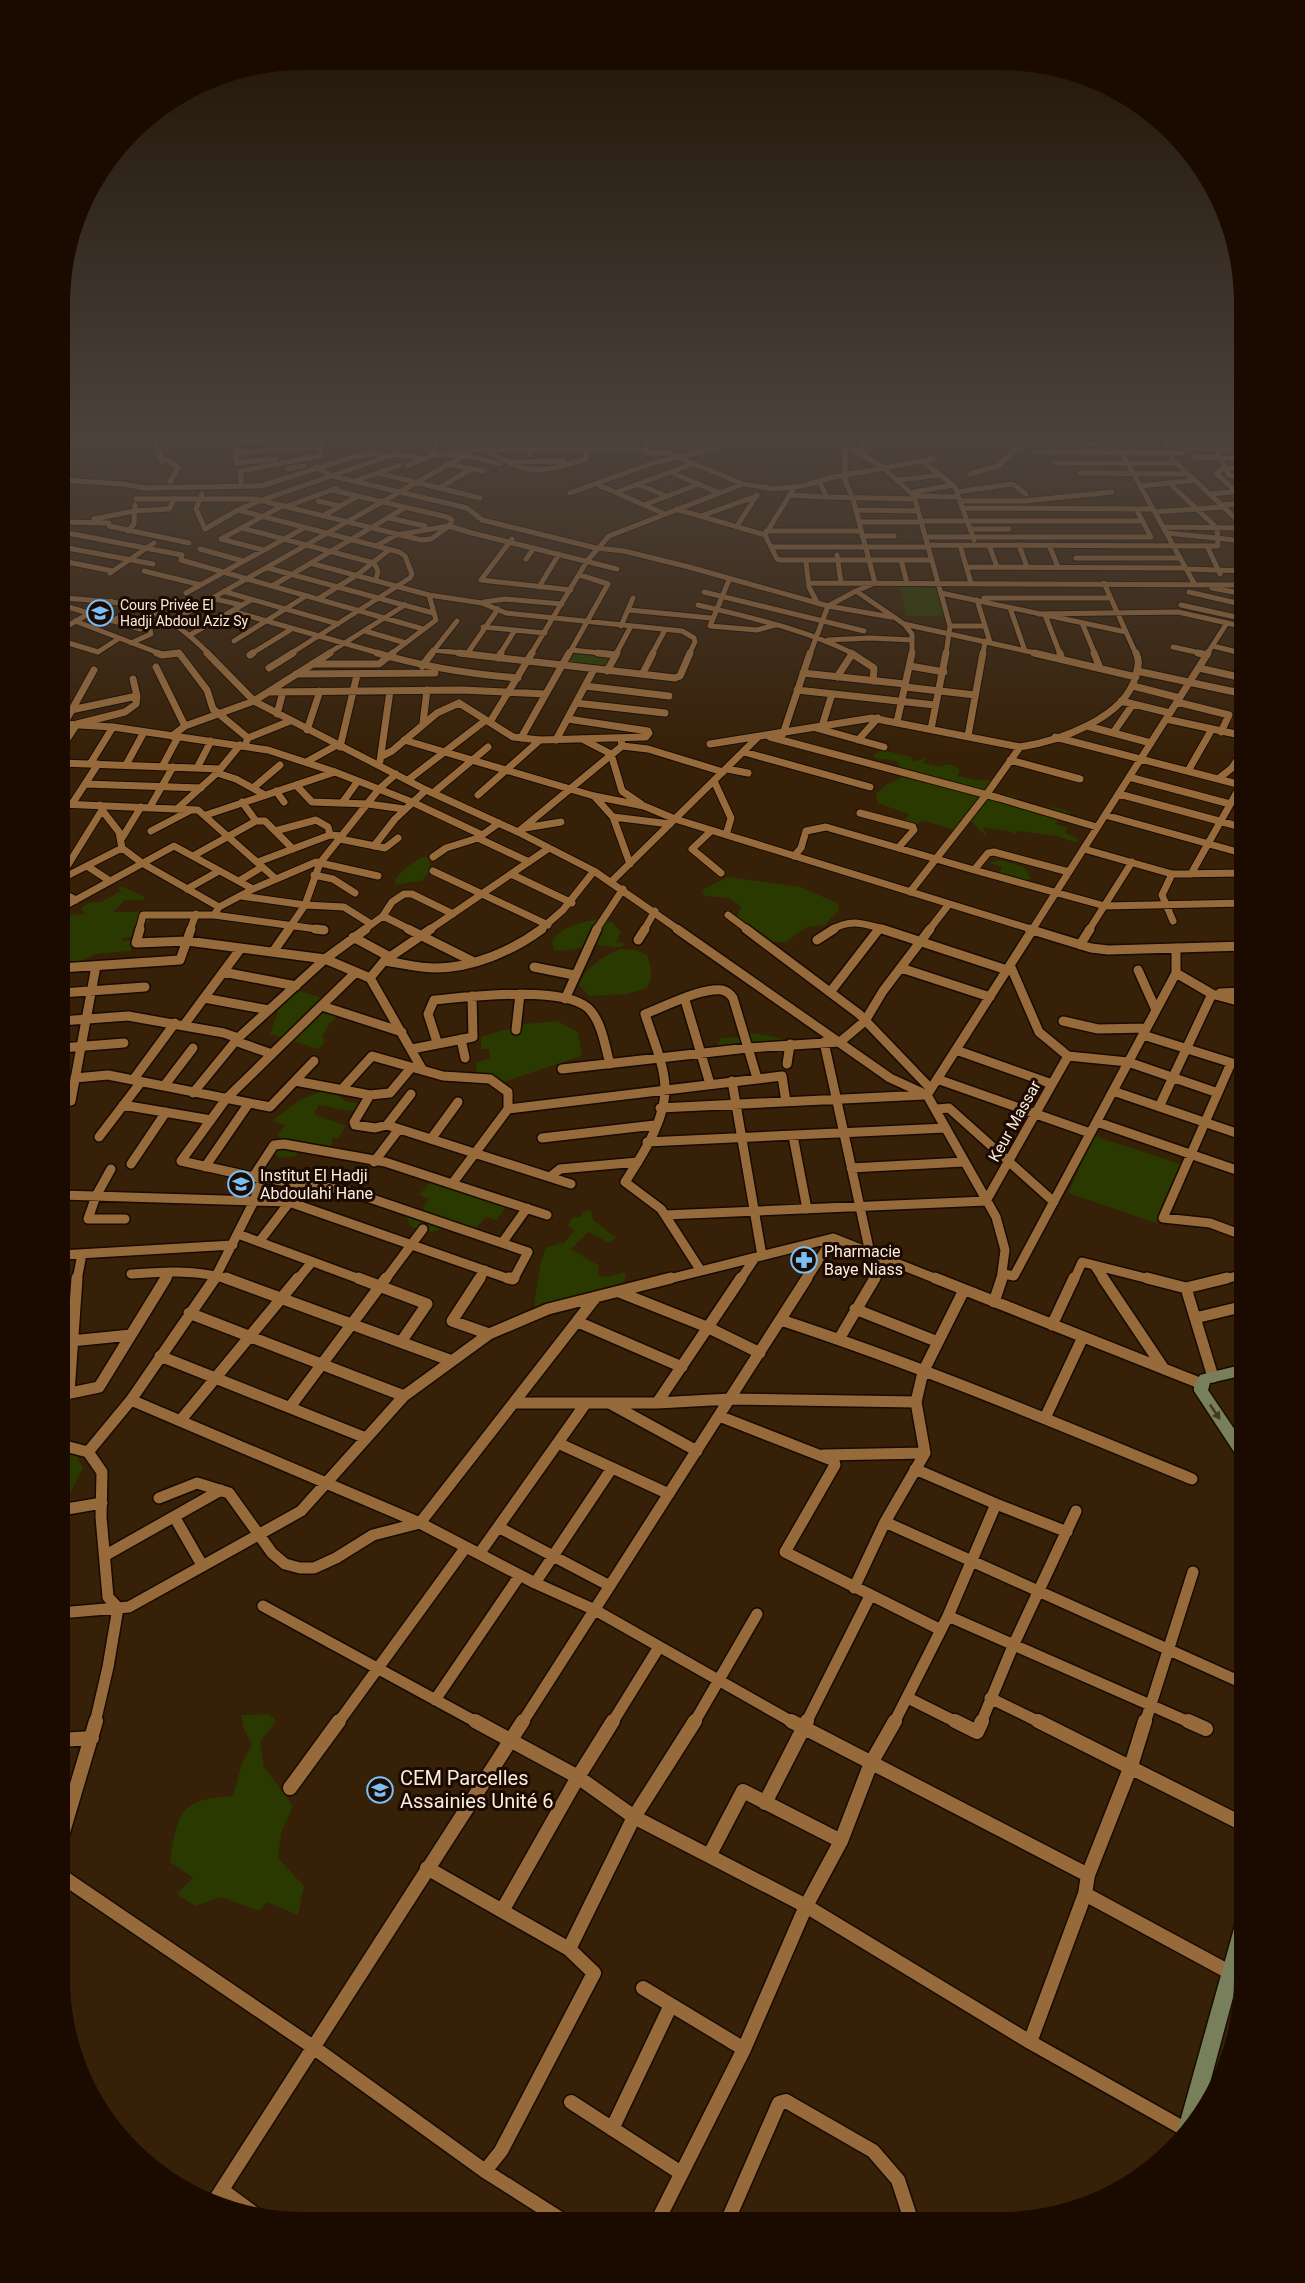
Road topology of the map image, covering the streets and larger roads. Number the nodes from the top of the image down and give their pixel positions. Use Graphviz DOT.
graph roads {
  1 [pos="509,542"];
  2 [pos="85,543"];
  3 [pos="123,543"];
  4 [pos="154,543"];
  5 [pos="237,543"];
  6 [pos="277,543"];
  7 [pos="295,543"];
  8 [pos="311,543"];
  9 [pos="346,543"];
  10 [pos="361,543"];
  11 [pos="382,543"];
  12 [pos="511,543"];
  13 [pos="573,543"];
  14 [pos="602,543"];
  15 [pos="770,543"];
  16 [pos="864,543"];
  17 [pos="896,543"];
  18 [pos="927,543"];
  19 [pos="1065,543"];
  20 [pos="1172,543"];
  21 [pos="1218,543"];
  22 [pos="960,545"];
  23 [pos="976,545"];
  24 [pos="989,545"];
  25 [pos="1017,545"];
  26 [pos="1049,545"];
  27 [pos="1067,545"];
  28 [pos="306,546"];
  29 [pos="376,546"];
  30 [pos="928,546"];
  31 [pos="1174,546"];
  32 [pos="1207,546"];
  33 [pos="773,547"];
  34 [pos="835,547"];
  35 [pos="865,547"];
  36 [pos="897,547"];
  37 [pos="147,548"];
  38 [pos="534,548"];
  39 [pos="596,548"];
  40 [pos="70,549"];
  41 [pos="200,549"];
  42 [pos="75,550"];
  43 [pos="263,550"];
  44 [pos="389,550"];
  45 [pos="329,552"];
  46 [pos="70,554"];
  47 [pos="559,555"];
  48 [pos="1076,558"];
  49 [pos="1180,558"];
  50 [pos="526,559"];
  51 [pos="130,560"];
  52 [pos="838,560"];
  53 [pos="868,560"];
  54 [pos="901,560"];
  55 [pos="932,560"];
  56 [pos="243,561"];
  57 [pos="587,561"];
  58 [pos="70,562"];
  59 [pos="806,562"];
  60 [pos="310,563"];
  61 [pos="374,563"];
  62 [pos="966,567"];
  63 [pos="997,567"];
  64 [pos="1027,567"];
  65 [pos="1056,567"];
  66 [pos="1080,567"];
  67 [pos="267,568"];
  68 [pos="1186,568"];
  69 [pos="617,569"];
  70 [pos="1218,570"];
  71 [pos="1234,571"];
  72 [pos="224,572"];
  73 [pos="291,574"];
  74 [pos="357,575"];
  75 [pos="580,575"];
  76 [pos="216,576"];
  77 [pos="176,578"];
  78 [pos="249,579"];
  79 [pos="376,579"];
  80 [pos="729,580"];
  81 [pos="810,583"];
  82 [pos="841,583"];
  83 [pos="874,583"];
  84 [pos="907,583"];
  85 [pos="938,583"];
  86 [pos="971,583"];
  87 [pos="1029,583"];
  88 [pos="1062,583"];
  89 [pos="1087,583"];
  90 [pos="1104,583"];
  91 [pos="1194,584"];
  92 [pos="1225,584"];
  93 [pos="201,585"];
  94 [pos="398,585"];
  95 [pos="1234,585"];
  96 [pos="272,586"];
  97 [pos="526,586"];
  98 [pos="338,587"];
  99 [pos="539,587"];
  100 [pos="571,591"];
  101 [pos="856,591"];
  102 [pos="226,592"];
  103 [pos="704,592"];
  104 [pos="1189,592"];
  105 [pos="1234,592"];
  106 [pos="186,593"];
  107 [pos="941,593"];
  108 [pos="429,595"];
  109 [pos="306,596"];
  110 [pos="722,596"];
  111 [pos="70,598"];
  112 [pos="377,598"];
  113 [pos="633,598"];
  114 [pos="966,598"];
  115 [pos="1034,598"];
  116 [pos="1109,598"];
  117 [pos="215,599"];
  118 [pos="318,599"];
  119 [pos="516,599"];
  120 [pos="251,600"];
  121 [pos="977,600"];
  122 [pos="111,601"];
  123 [pos="818,602"];
  124 [pos="1234,602"];
  125 [pos="482,603"];
  126 [pos="562,604"];
  127 [pos="241,605"];
  128 [pos="405,605"];
  129 [pos="698,605"];
  130 [pos="1181,605"];
  131 [pos="141,606"];
  132 [pos="198,606"];
  133 [pos="828,606"];
  134 [pos="70,608"];
  135 [pos="1010,608"];
  136 [pos="285,609"];
  137 [pos="498,609"];
  138 [pos="358,610"];
  139 [pos="629,610"];
  140 [pos="716,610"];
  141 [pos="232,611"];
  142 [pos="1071,612"];
  143 [pos="1119,612"];
  144 [pos="1178,612"];
  145 [pos="434,613"];
  146 [pos="88,614"];
  147 [pos="1041,614"];
  148 [pos="166,617"];
  149 [pos="695,617"];
  150 [pos="891,617"];
  151 [pos="1234,617"];
  152 [pos="385,618"];
  153 [pos="555,618"];
  154 [pos="711,618"];
  155 [pos="821,620"];
  156 [pos="75,621"];
  157 [pos="112,621"];
  158 [pos="172,621"];
  159 [pos="457,621"];
  160 [pos="264,622"];
  161 [pos="587,622"];
  162 [pos="1079,623"];
  163 [pos="1227,623"];
  164 [pos="70,624"];
  165 [pos="338,624"];
  166 [pos="904,624"];
  167 [pos="149,625"];
  168 [pos="775,625"];
  169 [pos="1234,625"];
  170 [pos="621,626"];
  171 [pos="631,626"];
  172 [pos="985,626"];
  173 [pos="483,627"];
  174 [pos="423,629"];
  175 [pos="950,629"];
  176 [pos="290,630"];
  177 [pos="515,630"];
  178 [pos="668,630"];
  179 [pos="364,631"];
  180 [pos="864,631"];
  181 [pos="1126,632"];
  182 [pos="545,633"];
  183 [pos="190,635"];
  184 [pos="815,636"];
  185 [pos="316,637"];
  186 [pos="118,639"];
  187 [pos="825,640"];
  188 [pos="912,640"];
  189 [pos="234,641"];
  190 [pos="987,642"];
  191 [pos="70,643"];
  192 [pos="131,643"];
  193 [pos="406,643"];
  194 [pos="343,645"];
  195 [pos="1212,646"];
  196 [pos="1173,647"];
  197 [pos="433,650"];
  198 [pos="571,650"];
  199 [pos="1025,651"];
  200 [pos="1234,651"];
  201 [pos="467,654"];
  202 [pos="852,654"];
  203 [pos="250,655"];
  204 [pos="616,655"];
  205 [pos="1207,655"];
  206 [pos="387,658"];
  207 [pos="498,658"];
  208 [pos="1062,659"];
  209 [pos="528,662"];
  210 [pos="312,664"];
  211 [pos="422,666"];
  212 [pos="561,666"];
  213 [pos="910,666"];
  214 [pos="156,667"];
  215 [pos="269,668"];
  216 [pos="1199,668"];
  217 [pos="594,669"];
  218 [pos="1100,669"];
  219 [pos="94,670"];
  220 [pos="443,670"];
  221 [pos="607,671"];
  222 [pos="944,672"];
  223 [pos="459,673"];
  224 [pos="803,673"];
  225 [pos="643,674"];
  226 [pos="1136,674"];
  227 [pos="296,675"];
  228 [pos="357,675"];
  229 [pos="1234,675"];
  230 [pos="837,677"];
  231 [pos="518,678"];
  232 [pos="132,679"];
  233 [pos="864,680"];
  234 [pos="873,681"];
  235 [pos="1190,681"];
  236 [pos="585,686"];
  237 [pos="905,686"];
  238 [pos="1133,686"];
  239 [pos="426,690"];
  240 [pos="462,690"];
  241 [pos="797,690"];
  242 [pos="320,691"];
  243 [pos="353,691"];
  244 [pos="390,691"];
  245 [pos="507,691"];
  246 [pos="938,691"];
  247 [pos="269,692"];
  248 [pos="283,692"];
  249 [pos="1234,692"];
  250 [pos="545,694"];
  251 [pos="832,694"];
  252 [pos="975,695"];
  253 [pos="137,696"];
  254 [pos="669,696"];
  255 [pos="861,697"];
  256 [pos="1178,700"];
  257 [pos="254,701"];
  258 [pos="902,701"];
  259 [pos="1121,701"];
  260 [pos="459,703"];
  261 [pos="576,703"];
  262 [pos="1134,704"];
  263 [pos="936,705"];
  264 [pos="71,710"];
  265 [pos="219,714"];
  266 [pos="277,714"];
  267 [pos="665,714"];
  268 [pos="1168,716"];
  269 [pos="878,718"];
  270 [pos="568,719"];
  271 [pos="290,721"];
  272 [pos="488,721"];
  273 [pos="897,722"];
  274 [pos="423,723"];
  275 [pos="70,724"];
  276 [pos="77,724"];
  277 [pos="185,726"];
  278 [pos="822,726"];
  279 [pos="1086,726"];
  280 [pos="112,727"];
  281 [pos="813,727"];
  282 [pos="931,729"];
  283 [pos="1212,729"];
  284 [pos="308,730"];
  285 [pos="144,732"];
  286 [pos="1221,732"];
  287 [pos="1113,733"];
  288 [pos="783,734"];
  289 [pos="1234,734"];
  290 [pos="70,735"];
  291 [pos="768,736"];
  292 [pos="968,736"];
  293 [pos="175,737"];
  294 [pos="1055,737"];
  295 [pos="521,738"];
  296 [pos="758,738"];
  297 [pos="582,739"];
  298 [pos="404,740"];
  299 [pos="540,740"];
  300 [pos="556,740"];
  301 [pos="858,740"];
  302 [pos="211,741"];
  303 [pos="621,742"];
  304 [pos="245,743"];
  305 [pos="1151,743"];
  306 [pos="710,744"];
  307 [pos="338,746"];
  308 [pos="488,747"];
  309 [pos="884,747"];
  310 [pos="1020,747"];
  311 [pos="744,752"];
  312 [pos="443,753"];
  313 [pos="611,754"];
  314 [pos="1141,759"];
  315 [pos="381,760"];
  316 [pos="1010,760"];
  317 [pos="308,761"];
  318 [pos="471,761"];
  319 [pos="70,763"];
  320 [pos="94,764"];
  321 [pos="126,765"];
  322 [pos="280,765"];
  323 [pos="1234,765"];
  324 [pos="162,767"];
  325 [pos="173,767"];
  326 [pos="197,768"];
  327 [pos="725,770"];
  328 [pos="219,771"];
  329 [pos="335,771"];
  330 [pos="505,771"];
  331 [pos="1188,771"];
  332 [pos="396,774"];
  333 [pos="748,774"];
  334 [pos="268,775"];
  335 [pos="1129,777"];
  336 [pos="1080,779"];
  337 [pos="1218,779"];
  338 [pos="408,780"];
  339 [pos="358,781"];
  340 [pos="714,782"];
  341 [pos="1234,783"];
  342 [pos="85,784"];
  343 [pos="296,784"];
  344 [pos="162,786"];
  345 [pos="870,787"];
  346 [pos="201,788"];
  347 [pos="253,788"];
  348 [pos="379,789"];
  349 [pos="569,789"];
  350 [pos="280,790"];
  351 [pos="430,792"];
  352 [pos="1119,794"];
  353 [pos="265,795"];
  354 [pos="477,795"];
  355 [pos="986,795"];
  356 [pos="594,796"];
  357 [pos="1234,798"];
  358 [pos="70,800"];
  359 [pos="242,802"];
  360 [pos="284,802"];
  361 [pos="342,802"];
  362 [pos="412,802"];
  363 [pos="368,804"];
  364 [pos="1230,804"];
  365 [pos="70,805"];
  366 [pos="644,806"];
  367 [pos="101,807"];
  368 [pos="141,807"];
  369 [pos="150,807"];
  370 [pos="178,808"];
  371 [pos="192,809"];
  372 [pos="404,809"];
  373 [pos="860,813"];
  374 [pos="206,815"];
  375 [pos="1105,815"];
  376 [pos="613,817"];
  377 [pos="256,821"];
  378 [pos="561,822"];
  379 [pos="673,822"];
  380 [pos="1220,822"];
  381 [pos="499,823"];
  382 [pos="1234,825"];
  383 [pos="1097,827"];
  384 [pos="151,831"];
  385 [pos="275,831"];
  386 [pos="520,831"];
  387 [pos="711,831"];
  388 [pos="330,835"];
  389 [pos="726,835"];
  390 [pos="229,836"];
  391 [pos="341,837"];
  392 [pos="480,837"];
  393 [pos="122,838"];
  394 [pos="398,838"];
  395 [pos="1208,844"];
  396 [pos="374,846"];
  397 [pos="122,848"];
  398 [pos="549,848"];
  399 [pos="898,848"];
  400 [pos="293,849"];
  401 [pos="1084,849"];
  402 [pos="1234,851"];
  403 [pos="193,856"];
  404 [pos="794,856"];
  405 [pos="434,857"];
  406 [pos="937,859"];
  407 [pos="70,861"];
  408 [pos="529,862"];
  409 [pos="1132,862"];
  410 [pos="142,863"];
  411 [pos="320,863"];
  412 [pos="630,864"];
  413 [pos="260,865"];
  414 [pos="87,866"];
  415 [pos="974,870"];
  416 [pos="219,871"];
  417 [pos="433,871"];
  418 [pos="594,871"];
  419 [pos="1069,872"];
  420 [pos="721,873"];
  421 [pos="1234,873"];
  422 [pos="70,874"];
  423 [pos="511,874"];
  424 [pos="1172,874"];
  425 [pos="1191,874"];
  426 [pos="314,875"];
  427 [pos="378,876"];
  428 [pos="276,879"];
  429 [pos="110,881"];
  430 [pos="239,881"];
  431 [pos="612,882"];
  432 [pos="187,889"];
  433 [pos="253,889"];
  434 [pos="623,889"];
  435 [pos="910,892"];
  436 [pos="355,893"];
  437 [pos="482,894"];
  438 [pos="1055,894"];
  439 [pos="241,896"];
  440 [pos="70,897"];
  441 [pos="76,900"];
  442 [pos="70,903"];
  443 [pos="572,903"];
  444 [pos="1234,903"];
  445 [pos="305,904"];
  446 [pos="949,904"];
  447 [pos="1105,906"];
  448 [pos="1166,906"];
  449 [pos="219,907"];
  450 [pos="655,911"];
  451 [pos="196,914"];
  452 [pos="453,914"];
  453 [pos="214,915"];
  454 [pos="728,915"];
  455 [pos="383,916"];
  456 [pos="1173,921"];
  457 [pos="371,924"];
  458 [pos="291,925"];
  459 [pos="548,925"];
  460 [pos="880,928"];
  461 [pos="324,930"];
  462 [pos="1032,930"];
  463 [pos="421,935"];
  464 [pos="353,937"];
  465 [pos="638,940"];
  466 [pos="817,940"];
  467 [pos="187,941"];
  468 [pos="923,941"];
  469 [pos="1080,945"];
  470 [pos="1234,946"];
  471 [pos="241,948"];
  472 [pos="1176,948"];
  473 [pos="273,952"];
  474 [pos="325,959"];
  475 [pos="387,959"];
  476 [pos="472,961"];
  477 [pos="96,966"];
  478 [pos="70,967"];
  479 [pos="534,967"];
  480 [pos="1008,967"];
  481 [pos="901,968"];
  482 [pos="1138,970"];
  483 [pos="223,972"];
  484 [pos="356,972"];
  485 [pos="1176,973"];
  486 [pos="574,975"];
  487 [pos="370,978"];
  488 [pos="296,986"];
  489 [pos="145,987"];
  490 [pos="91,991"];
  491 [pos="831,991"];
  492 [pos="70,992"];
  493 [pos="1234,993"];
  494 [pos="520,994"];
  495 [pos="1212,994"];
  496 [pos="472,996"];
  497 [pos="990,997"];
  498 [pos="204,999"];
  499 [pos="565,999"];
  500 [pos="686,1000"];
  501 [pos="1234,1000"];
  502 [pos="322,1005"];
  503 [pos="268,1010"];
  504 [pos="1156,1010"];
  505 [pos="86,1019"];
  506 [pos="70,1020"];
  507 [pos="865,1021"];
  508 [pos="1063,1021"];
  509 [pos="180,1024"];
  510 [pos="516,1030"];
  511 [pos="1145,1031"];
  512 [pos="402,1032"];
  513 [pos="461,1039"];
  514 [pos="237,1040"];
  515 [pos="437,1042"];
  516 [pos="824,1042"];
  517 [pos="840,1042"];
  518 [pos="124,1043"];
  519 [pos="790,1044"];
  520 [pos="81,1046"];
  521 [pos="70,1047"];
  522 [pos="748,1047"];
  523 [pos="193,1048"];
  524 [pos="412,1049"];
  525 [pos="1186,1049"];
  526 [pos="956,1050"];
  527 [pos="701,1053"];
  528 [pos="272,1054"];
  529 [pos="1068,1056"];
  530 [pos="465,1058"];
  531 [pos="657,1058"];
  532 [pos="314,1061"];
  533 [pos="1128,1062"];
  534 [pos="1231,1063"];
  535 [pos="610,1064"];
  536 [pos="787,1064"];
  537 [pos="1234,1064"];
  538 [pos="410,1069"];
  539 [pos="422,1069"];
  540 [pos="562,1069"];
  541 [pos="1173,1077"];
  542 [pos="75,1078"];
  543 [pos="758,1078"];
  544 [pos="937,1079"];
  545 [pos="137,1081"];
  546 [pos="295,1081"];
  547 [pos="732,1081"];
  548 [pos="710,1084"];
  549 [pos="1052,1084"];
  550 [pos="164,1086"];
  551 [pos="342,1089"];
  552 [pos="666,1089"];
  553 [pos="1113,1091"];
  554 [pos="929,1092"];
  555 [pos="1218,1092"];
  556 [pos="193,1093"];
  557 [pos="411,1094"];
  558 [pos="370,1095"];
  559 [pos="226,1099"];
  560 [pos="836,1100"];
  561 [pos="70,1101"];
  562 [pos="458,1102"];
  563 [pos="786,1102"];
  564 [pos="249,1103"];
  565 [pos="123,1105"];
  566 [pos="736,1105"];
  567 [pos="1159,1107"];
  568 [pos="660,1108"];
  569 [pos="508,1109"];
  570 [pos="937,1109"];
  571 [pos="166,1112"];
  572 [pos="1035,1115"];
  573 [pos="211,1120"];
  574 [pos="1096,1122"];
  575 [pos="1205,1122"];
  576 [pos="387,1125"];
  577 [pos="655,1125"];
  578 [pos="946,1128"];
  579 [pos="399,1129"];
  580 [pos="1234,1132"];
  581 [pos="844,1133"];
  582 [pos="1090,1133"];
  583 [pos="793,1136"];
  584 [pos="99,1137"];
  585 [pos="542,1138"];
  586 [pos="742,1138"];
  587 [pos="431,1139"];
  588 [pos="647,1142"];
  589 [pos="475,1153"];
  590 [pos="1191,1154"];
  591 [pos="1008,1161"];
  592 [pos="374,1162"];
  593 [pos="638,1162"];
  594 [pos="964,1162"];
  595 [pos="130,1164"];
  596 [pos="205,1167"];
  597 [pos="851,1168"];
  598 [pos="111,1169"];
  599 [pos="1234,1169"];
  600 [pos="257,1178"];
  601 [pos="550,1178"];
  602 [pos="304,1183"];
  603 [pos="452,1184"];
  604 [pos="571,1184"];
  605 [pos="70,1195"];
  606 [pos="96,1196"];
  607 [pos="254,1201"];
  608 [pos="986,1201"];
  609 [pos="290,1202"];
  610 [pos="1054,1202"];
  611 [pos="860,1207"];
  612 [pos="526,1208"];
  613 [pos="807,1209"];
  614 [pos="753,1211"];
  615 [pos="547,1215"];
  616 [pos="664,1215"];
  617 [pos="125,1219"];
  618 [pos="423,1229"];
  619 [pos="1234,1232"];
  620 [pos="238,1234"];
  621 [pos="833,1238"];
  622 [pos="259,1242"];
  623 [pos="502,1243"];
  624 [pos="411,1244"];
  625 [pos="233,1245"];
  626 [pos="870,1252"];
  627 [pos="82,1254"];
  628 [pos="70,1255"];
  629 [pos="758,1257"];
  630 [pos="886,1259"];
  631 [pos="312,1262"];
  632 [pos="1095,1265"];
  633 [pos="485,1270"];
  634 [pos="701,1271"];
  635 [pos="170,1272"];
  636 [pos="131,1274"];
  637 [pos="1004,1274"];
  638 [pos="217,1275"];
  639 [pos="1234,1277"];
  640 [pos="379,1287"];
  641 [pos="1186,1288"];
  642 [pos="964,1290"];
  643 [pos="618,1292"];
  644 [pos="596,1297"];
  645 [pos="281,1298"];
  646 [pos="994,1302"];
  647 [pos="855,1309"];
  648 [pos="1234,1309"];
  649 [pos="189,1313"];
  650 [pos="70,1318"];
  651 [pos="1195,1318"];
  652 [pos="781,1320"];
  653 [pos="578,1322"];
  654 [pos="351,1324"];
  655 [pos="1052,1325"];
  656 [pos="707,1327"];
  657 [pos="489,1334"];
  658 [pos="131,1335"];
  659 [pos="250,1336"];
  660 [pos="1083,1337"];
  661 [pos="839,1339"];
  662 [pos="70,1341"];
  663 [pos="401,1342"];
  664 [pos="938,1342"];
  665 [pos="760,1353"];
  666 [pos="160,1356"];
  667 [pos="452,1361"];
  668 [pos="322,1364"];
  669 [pos="682,1368"];
  670 [pos="1164,1369"];
  671 [pos="922,1372"];
  672 [pos="1234,1372"];
  673 [pos="216,1377"];
  674 [pos="1207,1381"];
  675 [pos="70,1393"];
  676 [pos="404,1395"];
  677 [pos="730,1399"];
  678 [pos="131,1400"];
  679 [pos="916,1402"];
  680 [pos="514,1403"];
  681 [pos="586,1403"];
  682 [pos="608,1403"];
  683 [pos="657,1403"];
  684 [pos="290,1407"];
  685 [pos="720,1416"];
  686 [pos="1045,1418"];
  687 [pos="180,1421"];
  688 [pos="366,1438"];
  689 [pos="1234,1441"];
  690 [pos="558,1443"];
  691 [pos="70,1447"];
  692 [pos="697,1451"];
  693 [pos="88,1452"];
  694 [pos="925,1453"];
  695 [pos="815,1455"];
  696 [pos="612,1468"];
  697 [pos="915,1469"];
  698 [pos="1192,1479"];
  699 [pos="327,1483"];
  700 [pos="220,1490"];
  701 [pos="669,1494"];
  702 [pos="159,1498"];
  703 [pos="102,1503"];
  704 [pos="996,1504"];
  705 [pos="70,1508"];
  706 [pos="1076,1510"];
  707 [pos="175,1518"];
  708 [pos="885,1522"];
  709 [pos="420,1523"];
  710 [pos="498,1527"];
  711 [pos="1067,1532"];
  712 [pos="257,1534"];
  713 [pos="466,1547"];
  714 [pos="106,1554"];
  715 [pos="479,1554"];
  716 [pos="553,1556"];
  717 [pos="970,1560"];
  718 [pos="202,1565"];
  719 [pos="1193,1572"];
  720 [pos="520,1575"];
  721 [pos="536,1583"];
  722 [pos="610,1586"];
  723 [pos="854,1588"];
  724 [pos="1040,1592"];
  725 [pos="870,1596"];
  726 [pos="263,1606"];
  727 [pos="118,1608"];
  728 [pos="595,1610"];
  729 [pos="70,1612"];
  730 [pos="758,1614"];
  731 [pos="948,1616"];
  732 [pos="941,1630"];
  733 [pos="1013,1646"];
  734 [pos="659,1647"];
  735 [pos="1167,1648"];
  736 [pos="377,1668"];
  737 [pos="1234,1679"];
  738 [pos="720,1681"];
  739 [pos="908,1698"];
  740 [pos="990,1698"];
  741 [pos="435,1700"];
  742 [pos="1150,1704"];
  743 [pos="803,1728"];
  744 [pos="1206,1730"];
  745 [pos="92,1738"];
  746 [pos="70,1739"];
  747 [pos="510,1741"];
  748 [pos="871,1763"];
  749 [pos="1131,1766"];
  750 [pos="578,1777"];
  751 [pos="290,1788"];
  752 [pos="70,1795"];
  753 [pos="765,1803"];
  754 [pos="634,1817"];
  755 [pos="1234,1819"];
  756 [pos="841,1841"];
  757 [pos="709,1856"];
  758 [pos="427,1868"];
  759 [pos="1088,1875"];
  760 [pos="70,1882"];
  761 [pos="1085,1894"];
  762 [pos="806,1906"];
  763 [pos="502,1911"];
  764 [pos="569,1949"];
  765 [pos="1234,1968"];
  766 [pos="1234,1976"];
  767 [pos="643,1988"];
  768 [pos="671,2005"];
  769 [pos="1029,2042"];
  770 [pos="313,2047"];
  771 [pos="744,2049"];
  772 [pos="571,2102"];
  773 [pos="1195,2109"];
  774 [pos="612,2129"];
  775 [pos="1180,2129"];
  776 [pos="485,2171"];
  777 [pos="681,2173"];
  778 [pos="222,2190"];
  779 [pos="218,2196"];
  780 [pos="242,2205"];
  781 [pos="549,2212"];
  782 [pos="662,2212"];
  783 [pos="731,2212"];
  784 [pos="908,2212"];
  1 -- 97 [label="street"];
  2 -- 42 [label="street"];
  3 -- 37 [label="street"];
  4 -- 37 [label="street"];
  5 -- 43 [label="street"];
  6 -- 43 [label="street"];
  7 -- 28 [label="street"];
  8 -- 28 [label="street"];
  9 -- 45 [label="street"];
  10 -- 29 [label="street"];
  11 -- 29 [label="street"];
  12 -- 38 [label="street"];
  13 -- 39 [label="street"];
  14 -- 39 [label="street"];
  15 -- 33 [label="street"];
  16 -- 35 [label="street"];
  17 -- 36 [label="street"];
  18 -- 30 [label="street"];
  19 -- 27 [label="street"];
  20 -- 31 [label="street"];
  21 -- 32 [label="street"];
  22 -- 23 [label="street"];
  22 -- 30 [label="street"];
  22 -- 62 [label="street"];
  23 -- 24 [label="street"];
  24 -- 25 [label="street"];
  24 -- 63 [label="street"];
  25 -- 26 [label="street"];
  25 -- 64 [label="street"];
  26 -- 27 [label="street"];
  26 -- 65 [label="street"];
  27 -- 31 [label="street"];
  27 -- 48 [label="street"];
  28 -- 45 [label="street"];
  28 -- 67 [label="street"];
  29 -- 44 [label="street"];
  30 -- 36 [label="street"];
  30 -- 55 [label="street"];
  31 -- 32 [label="street"];
  31 -- 49 [label="street"];
  32 -- 70 [label="street"];
  33 -- 34 [label="street"];
  33 -- 59 [label="street"];
  34 -- 35 [label="street"];
  34 -- 52 [label="street"];
  35 -- 36 [label="street"];
  35 -- 53 [label="street"];
  37 -- 51 [label="street"];
  37 -- 72 [label="street"];
  38 -- 47 [label="street"];
  38 -- 50 [label="street"];
  39 -- 57 [label="street"];
  39 -- 80 [label="street"];
  40 -- 42 [label="street"];
  41 -- 56 [label="street"];
  42 -- 46 [label="street"];
  42 -- 51 [label="street"];
  43 -- 56 [label="street"];
  44 -- 61 [label="street"];
  44 -- 94 [label="street"];
  45 -- 60 [label="street"];
  45 -- 61 [label="street"];
  47 -- 57 [label="street"];
  47 -- 99 [label="street"];
  48 -- 49 [label="street"];
  48 -- 66 [label="street"];
  49 -- 68 [label="street"];
  51 -- 58 [label="street"];
  51 -- 77 [label="street"];
  52 -- 53 [label="street"];
  52 -- 59 [label="street"];
  52 -- 82 [label="street"];
  53 -- 54 [label="street"];
  53 -- 83 [label="street"];
  54 -- 55 [label="street"];
  54 -- 84 [label="street"];
  55 -- 85 [label="street"];
  56 -- 72 [label="street"];
  57 -- 69 [label="street"];
  57 -- 75 [label="street"];
  59 -- 81 [label="street"];
  60 -- 73 [label="street"];
  60 -- 74 [label="street"];
  61 -- 74 [label="street"];
  61 -- 79 [label="street"];
  62 -- 63 [label="street"];
  62 -- 86 [label="street"];
  63 -- 64 [label="street"];
  64 -- 65 [label="street"];
  65 -- 66 [label="street"];
  65 -- 88 [label="street"];
  66 -- 68 [label="street"];
  66 -- 89 [label="street"];
  67 -- 73 [label="street"];
  67 -- 78 [label="street"];
  68 -- 70 [label="street"];
  68 -- 91 [label="street"];
  70 -- 71 [label="street"];
  70 -- 92 [label="street"];
  72 -- 76 [label="street"];
  72 -- 78 [label="street"];
  73 -- 96 [label="street"];
  73 -- 98 [label="street"];
  74 -- 79 [label="street"];
  74 -- 98 [label="street"];
  75 -- 100 [label="street"];
  75 -- 161 [label="street"];
  76 -- 77 [label="street"];
  76 -- 93 [label="street"];
  77 -- 93 [label="street"];
  77 -- 106 [label="street"];
  78 -- 96 [label="street"];
  78 -- 102 [label="street"];
  79 -- 94 [label="street"];
  80 -- 110 [label="street"];
  80 -- 123 [label="street"];
  81 -- 82 [label="street"];
  81 -- 123 [label="street"];
  82 -- 83 [label="street"];
  83 -- 84 [label="street"];
  83 -- 101 [label="street"];
  84 -- 85 [label="street"];
  85 -- 86 [label="street"];
  85 -- 107 [label="street"];
  86 -- 87 [label="street"];
  87 -- 88 [label="street"];
  87 -- 115 [label="street"];
  88 -- 89 [label="street"];
  89 -- 90 [label="street"];
  90 -- 91 [label="street"];
  90 -- 116 [label="street"];
  91 -- 92 [label="street"];
  91 -- 104 [label="street"];
  91 -- 105 [label="street"];
  92 -- 95 [label="street"];
  93 -- 106 [label="street"];
  94 -- 108 [label="street"];
  94 -- 112 [label="street"];
  96 -- 109 [label="street"];
  97 -- 99 [label="street"];
  97 -- 119 [label="street"];
  98 -- 112 [label="street"];
  98 -- 118 [label="street"];
  99 -- 100 [label="street"];
  100 -- 126 [label="street"];
  101 -- 133 [label="street"];
  101 -- 150 [label="street"];
  102 -- 117 [label="street"];
  102 -- 120 [label="street"];
  103 -- 110 [label="street"];
  104 -- 124 [label="street"];
  104 -- 130 [label="street"];
  106 -- 132 [label="street"];
  107 -- 114 [label="street"];
  107 -- 175 [label="street"];
  108 -- 125 [label="street"];
  108 -- 145 [label="street"];
  109 -- 118 [label="street"];
  109 -- 136 [label="street"];
  110 -- 140 [label="street"];
  110 -- 155 [label="street"];
  111 -- 122 [label="street"];
  112 -- 128 [label="street"];
  112 -- 138 [label="street"];
  113 -- 139 [label="street"];
  114 -- 115 [label="street"];
  114 -- 121 [label="street"];
  115 -- 116 [label="street"];
  115 -- 147 [label="street"];
  116 -- 143 [label="street"];
  117 -- 127 [label="street"];
  117 -- 132 [label="street"];
  118 -- 138 [label="street"];
  119 -- 125 [label="street"];
  119 -- 126 [label="street"];
  120 -- 127 [label="street"];
  120 -- 136 [label="street"];
  121 -- 135 [label="street"];
  121 -- 172 [label="street"];
  122 -- 131 [label="street"];
  122 -- 146 [label="street"];
  123 -- 133 [label="street"];
  125 -- 137 [label="street"];
  126 -- 153 [label="street"];
  127 -- 141 [label="street"];
  128 -- 145 [label="street"];
  128 -- 152 [label="street"];
  129 -- 140 [label="street"];
  130 -- 144 [label="street"];
  130 -- 151 [label="street"];
  131 -- 148 [label="street"];
  131 -- 157 [label="street"];
  132 -- 158 [label="street"];
  133 -- 150 [label="street"];
  133 -- 155 [label="street"];
  134 -- 146 [label="street"];
  135 -- 147 [label="street"];
  135 -- 199 [label="street"];
  136 -- 160 [label="street"];
  136 -- 165 [label="street"];
  137 -- 153 [label="street"];
  137 -- 173 [label="street"];
  138 -- 152 [label="street"];
  138 -- 165 [label="street"];
  139 -- 149 [label="street"];
  139 -- 170 [label="street"];
  140 -- 154 [label="street"];
  140 -- 168 [label="street"];
  141 -- 160 [label="street"];
  141 -- 183 [label="street"];
  142 -- 143 [label="street"];
  142 -- 147 [label="street"];
  142 -- 162 [label="street"];
  143 -- 144 [label="street"];
  143 -- 181 [label="street"];
  144 -- 163 [label="street"];
  145 -- 174 [label="street"];
  146 -- 156 [label="street"];
  146 -- 157 [label="street"];
  147 -- 162 [label="street"];
  147 -- 208 [label="street"];
  148 -- 158 [label="street"];
  148 -- 167 [label="street"];
  149 -- 154 [label="street"];
  149 -- 178 [label="street"];
  150 -- 166 [label="street"];
  152 -- 174 [label="street"];
  152 -- 179 [label="street"];
  153 -- 161 [label="street"];
  153 -- 182 [label="street"];
  154 -- 168 [label="street"];
  155 -- 180 [label="street"];
  155 -- 184 [label="street"];
  156 -- 164 [label="street"];
  156 -- 186 [label="street"];
  157 -- 167 [label="street"];
  158 -- 183 [label="street"];
  159 -- 197 [label="street"];
  160 -- 176 [label="street"];
  160 -- 189 [label="street"];
  161 -- 170 [label="street"];
  161 -- 198 [label="street"];
  162 -- 181 [label="street"];
  162 -- 218 [label="street"];
  163 -- 169 [label="street"];
  163 -- 195 [label="street"];
  165 -- 185 [label="street"];
  166 -- 175 [label="street"];
  166 -- 188 [label="street"];
  167 -- 192 [label="street"];
  168 -- 184 [label="street"];
  170 -- 171 [label="street"];
  171 -- 178 [label="street"];
  171 -- 204 [label="street"];
  172 -- 175 [label="street"];
  172 -- 190 [label="street"];
  173 -- 177 [label="street"];
  173 -- 201 [label="street"];
  174 -- 193 [label="street"];
  175 -- 190 [label="street"];
  175 -- 222 [label="street"];
  176 -- 185 [label="street"];
  176 -- 203 [label="street"];
  177 -- 182 [label="street"];
  177 -- 207 [label="street"];
  178 -- 225 [label="street"];
  178 -- 225 [label="street"];
  179 -- 193 [label="street"];
  179 -- 194 [label="street"];
  181 -- 226 [label="street"];
  182 -- 209 [label="street"];
  183 -- 257 [label="street"];
  184 -- 187 [label="street"];
  184 -- 224 [label="street"];
  185 -- 194 [label="street"];
  185 -- 215 [label="street"];
  186 -- 191 [label="street"];
  186 -- 192 [label="street"];
  187 -- 188 [label="street"];
  187 -- 202 [label="street"];
  188 -- 213 [label="street"];
  190 -- 199 [label="street"];
  190 -- 252 [label="street"];
  192 -- 265 [label="street"];
  193 -- 206 [label="street"];
  194 -- 206 [label="street"];
  194 -- 210 [label="street"];
  195 -- 200 [label="street"];
  195 -- 205 [label="street"];
  196 -- 205 [label="street"];
  197 -- 201 [label="street"];
  197 -- 211 [label="street"];
  198 -- 204 [label="street"];
  198 -- 212 [label="street"];
  199 -- 208 [label="street"];
  201 -- 207 [label="street"];
  202 -- 230 [label="street"];
  202 -- 234 [label="street"];
  204 -- 221 [label="street"];
  205 -- 216 [label="street"];
  206 -- 210 [label="street"];
  206 -- 211 [label="street"];
  207 -- 209 [label="street"];
  208 -- 218 [label="street"];
  209 -- 212 [label="street"];
  209 -- 231 [label="street"];
  210 -- 227 [label="street"];
  211 -- 220 [label="street"];
  212 -- 217 [label="street"];
  212 -- 250 [label="street"];
  213 -- 222 [label="street"];
  213 -- 237 [label="street"];
  214 -- 277 [label="street"];
  216 -- 229 [label="street"];
  216 -- 235 [label="street"];
  217 -- 221 [label="street"];
  217 -- 236 [label="street"];
  218 -- 226 [label="street"];
  219 -- 264 [label="street"];
  220 -- 223 [label="street"];
  220 -- 228 [label="street"];
  221 -- 225 [label="street"];
  222 -- 246 [label="street"];
  223 -- 231 [label="street"];
  223 -- 240 [label="street"];
  224 -- 230 [label="street"];
  224 -- 241 [label="street"];
  226 -- 235 [label="street"];
  226 -- 238 [label="street"];
  227 -- 228 [label="street"];
  227 -- 247 [label="street"];
  228 -- 243 [label="street"];
  230 -- 233 [label="street"];
  231 -- 245 [label="street"];
  232 -- 253 [label="street"];
  233 -- 234 [label="street"];
  233 -- 255 [label="street"];
  234 -- 237 [label="street"];
  235 -- 249 [label="street"];
  235 -- 256 [label="street"];
  236 -- 254 [label="street"];
  236 -- 261 [label="street"];
  237 -- 246 [label="street"];
  237 -- 258 [label="street"];
  238 -- 256 [label="street"];
  238 -- 259 [label="street"];
  239 -- 240 [label="street"];
  239 -- 244 [label="street"];
  239 -- 274 [label="street"];
  240 -- 245 [label="street"];
  240 -- 260 [label="street"];
  241 -- 251 [label="street"];
  241 -- 288 [label="street"];
  242 -- 243 [label="street"];
  242 -- 248 [label="street"];
  242 -- 284 [label="street"];
  243 -- 244 [label="street"];
  243 -- 307 [label="street"];
  244 -- 315 [label="street"];
  245 -- 250 [label="street"];
  245 -- 272 [label="street"];
  246 -- 252 [label="street"];
  246 -- 263 [label="street"];
  247 -- 248 [label="street"];
  247 -- 257 [label="street"];
  248 -- 266 [label="street"];
  250 -- 295 [label="street"];
  251 -- 255 [label="street"];
  251 -- 278 [label="street"];
  252 -- 292 [label="street"];
  253 -- 264 [label="street"];
  253 -- 276 [label="street"];
  255 -- 258 [label="street"];
  256 -- 268 [label="street"];
  256 -- 286 [label="street"];
  257 -- 265 [label="street"];
  257 -- 266 [label="street"];
  258 -- 263 [label="street"];
  258 -- 273 [label="street"];
  259 -- 262 [label="street"];
  259 -- 279 [label="street"];
  260 -- 272 [label="street"];
  260 -- 274 [label="street"];
  261 -- 267 [label="street"];
  261 -- 270 [label="street"];
  262 -- 268 [label="street"];
  262 -- 287 [label="street"];
  263 -- 282 [label="street"];
  265 -- 277 [label="street"];
  265 -- 304 [label="street"];
  266 -- 271 [label="street"];
  268 -- 283 [label="street"];
  268 -- 305 [label="street"];
  269 -- 273 [label="street"];
  269 -- 278 [label="street"];
  269 -- 301 [label="street"];
  270 -- 300 [label="street"];
  270 -- 303 [label="street"];
  271 -- 284 [label="street"];
  271 -- 304 [label="street"];
  272 -- 295 [label="street"];
  272 -- 312 [label="street"];
  273 -- 282 [label="street"];
  274 -- 298 [label="street"];
  275 -- 276 [label="street"];
  276 -- 280 [label="street"];
  276 -- 290 [label="street"];
  277 -- 293 [label="street"];
  278 -- 281 [label="street"];
  279 -- 287 [label="street"];
  279 -- 294 [label="street"];
  280 -- 285 [label="street"];
  280 -- 320 [label="street"];
  281 -- 288 [label="street"];
  281 -- 301 [label="street"];
  282 -- 292 [label="street"];
  283 -- 286 [label="street"];
  283 -- 331 [label="street"];
  284 -- 307 [label="street"];
  285 -- 293 [label="street"];
  285 -- 321 [label="street"];
  286 -- 289 [label="street"];
  287 -- 305 [label="street"];
  288 -- 291 [label="street"];
  291 -- 296 [label="street"];
  291 -- 355 [label="street"];
  292 -- 310 [label="street"];
  293 -- 302 [label="street"];
  293 -- 324 [label="street"];
  294 -- 310 [label="street"];
  294 -- 314 [label="street"];
  295 -- 299 [label="street"];
  296 -- 306 [label="street"];
  296 -- 311 [label="street"];
  297 -- 300 [label="street"];
  297 -- 303 [label="street"];
  297 -- 313 [label="street"];
  298 -- 312 [label="street"];
  298 -- 315 [label="street"];
  299 -- 300 [label="street"];
  299 -- 330 [label="street"];
  301 -- 309 [label="street"];
  302 -- 304 [label="street"];
  302 -- 326 [label="street"];
  303 -- 313 [label="street"];
  303 -- 327 [label="street"];
  304 -- 317 [label="street"];
  304 -- 328 [label="street"];
  305 -- 314 [label="street"];
  307 -- 315 [label="street"];
  307 -- 317 [label="street"];
  308 -- 318 [label="street"];
  310 -- 316 [label="street"];
  311 -- 327 [label="street"];
  311 -- 345 [label="street"];
  312 -- 318 [label="street"];
  312 -- 338 [label="street"];
  313 -- 349 [label="street"];
  313 -- 366 [label="street"];
  314 -- 331 [label="street"];
  314 -- 335 [label="street"];
  315 -- 332 [label="street"];
  316 -- 336 [label="street"];
  316 -- 355 [label="street"];
  317 -- 329 [label="street"];
  318 -- 330 [label="street"];
  318 -- 351 [label="street"];
  319 -- 320 [label="street"];
  320 -- 321 [label="street"];
  320 -- 342 [label="street"];
  321 -- 324 [label="street"];
  322 -- 334 [label="street"];
  323 -- 337 [label="street"];
  324 -- 325 [label="street"];
  325 -- 326 [label="street"];
  325 -- 344 [label="street"];
  326 -- 328 [label="street"];
  327 -- 333 [label="street"];
  327 -- 340 [label="street"];
  328 -- 346 [label="street"];
  328 -- 347 [label="street"];
  329 -- 339 [label="street"];
  329 -- 343 [label="street"];
  330 -- 349 [label="street"];
  330 -- 354 [label="street"];
  331 -- 337 [label="street"];
  332 -- 338 [label="street"];
  332 -- 348 [label="street"];
  334 -- 347 [label="street"];
  334 -- 350 [label="street"];
  335 -- 352 [label="street"];
  335 -- 364 [label="street"];
  337 -- 341 [label="street"];
  338 -- 351 [label="street"];
  339 -- 348 [label="street"];
  339 -- 361 [label="street"];
  340 -- 379 [label="street"];
  340 -- 389 [label="street"];
  342 -- 344 [label="street"];
  342 -- 358 [label="street"];
  343 -- 350 [label="street"];
  343 -- 361 [label="street"];
  344 -- 346 [label="street"];
  344 -- 369 [label="street"];
  346 -- 370 [label="street"];
  347 -- 353 [label="street"];
  348 -- 362 [label="street"];
  348 -- 363 [label="street"];
  349 -- 356 [label="street"];
  349 -- 386 [label="street"];
  350 -- 353 [label="street"];
  350 -- 360 [label="street"];
  351 -- 362 [label="street"];
  351 -- 381 [label="street"];
  352 -- 375 [label="street"];
  352 -- 380 [label="street"];
  353 -- 359 [label="street"];
  355 -- 383 [label="street"];
  355 -- 406 [label="street"];
  356 -- 366 [label="street"];
  356 -- 376 [label="street"];
  357 -- 364 [label="street"];
  359 -- 374 [label="street"];
  359 -- 377 [label="street"];
  361 -- 363 [label="street"];
  362 -- 372 [label="street"];
  362 -- 392 [label="street"];
  363 -- 372 [label="street"];
  363 -- 391 [label="street"];
  364 -- 380 [label="street"];
  365 -- 367 [label="street"];
  366 -- 379 [label="street"];
  367 -- 368 [label="street"];
  367 -- 393 [label="street"];
  367 -- 407 [label="street"];
  368 -- 369 [label="street"];
  368 -- 393 [label="street"];
  369 -- 370 [label="street"];
  370 -- 371 [label="street"];
  371 -- 374 [label="street"];
  371 -- 384 [label="street"];
  372 -- 396 [label="street"];
  373 -- 399 [label="street"];
  374 -- 390 [label="street"];
  375 -- 383 [label="street"];
  375 -- 395 [label="street"];
  376 -- 379 [label="street"];
  376 -- 412 [label="street"];
  377 -- 385 [label="street"];
  377 -- 390 [label="street"];
  378 -- 386 [label="street"];
  379 -- 387 [label="street"];
  379 -- 412 [label="street"];
  380 -- 382 [label="street"];
  380 -- 395 [label="street"];
  381 -- 386 [label="street"];
  381 -- 392 [label="street"];
  383 -- 401 [label="street"];
  385 -- 388 [label="street"];
  385 -- 400 [label="street"];
  386 -- 398 [label="street"];
  387 -- 389 [label="street"];
  387 -- 420 [label="street"];
  388 -- 391 [label="street"];
  388 -- 400 [label="street"];
  389 -- 404 [label="street"];
  390 -- 403 [label="street"];
  390 -- 413 [label="street"];
  391 -- 396 [label="street"];
  391 -- 411 [label="street"];
  392 -- 405 [label="street"];
  392 -- 408 [label="street"];
  393 -- 397 [label="street"];
  394 -- 396 [label="street"];
  395 -- 402 [label="street"];
  395 -- 425 [label="street"];
  397 -- 410 [label="street"];
  397 -- 414 [label="street"];
  398 -- 408 [label="street"];
  398 -- 418 [label="street"];
  399 -- 404 [label="street"];
  399 -- 406 [label="street"];
  400 -- 413 [label="street"];
  401 -- 409 [label="street"];
  401 -- 419 [label="street"];
  403 -- 410 [label="street"];
  403 -- 416 [label="street"];
  404 -- 435 [label="street"];
  406 -- 415 [label="street"];
  406 -- 435 [label="street"];
  408 -- 423 [label="street"];
  409 -- 424 [label="street"];
  409 -- 447 [label="street"];
  410 -- 429 [label="street"];
  410 -- 432 [label="street"];
  411 -- 426 [label="street"];
  411 -- 427 [label="street"];
  411 -- 428 [label="street"];
  412 -- 431 [label="street"];
  413 -- 428 [label="street"];
  413 -- 430 [label="street"];
  414 -- 422 [label="street"];
  414 -- 429 [label="street"];
  415 -- 419 [label="street"];
  415 -- 438 [label="street"];
  416 -- 430 [label="street"];
  416 -- 432 [label="street"];
  417 -- 437 [label="street"];
  418 -- 431 [label="street"];
  418 -- 443 [label="street"];
  419 -- 438 [label="street"];
  421 -- 425 [label="street"];
  423 -- 437 [label="street"];
  423 -- 443 [label="street"];
  424 -- 425 [label="street"];
  424 -- 448 [label="street"];
  426 -- 436 [label="street"];
  426 -- 445 [label="street"];
  428 -- 433 [label="street"];
  429 -- 441 [label="street"];
  430 -- 433 [label="street"];
  431 -- 434 [label="street"];
  432 -- 449 [label="street"];
  433 -- 439 [label="street"];
  434 -- 450 [label="street"];
  434 -- 486 [label="street"];
  435 -- 446 [label="street"];
  437 -- 452 [label="street"];
  437 -- 459 [label="street"];
  438 -- 447 [label="street"];
  438 -- 462 [label="street"];
  439 -- 445 [label="street"];
  439 -- 449 [label="street"];
  440 -- 441 [label="street"];
  441 -- 442 [label="street"];
  443 -- 459 [label="street"];
  444 -- 448 [label="street"];
  445 -- 457 [label="street"];
  445 -- 458 [label="street"];
  446 -- 462 [label="street"];
  446 -- 468 [label="street"];
  447 -- 448 [label="street"];
  447 -- 469 [label="street"];
  448 -- 456 [label="street"];
  449 -- 453 [label="street"];
  450 -- 465 [label="street"];
  450 -- 517 [label="street"];
  451 -- 453 [label="street"];
  451 -- 467 [label="street"];
  451 -- 467 [label="street"];
  452 -- 455 [label="street"];
  452 -- 463 [label="street"];
  453 -- 458 [label="street"];
  454 -- 491 [label="street"];
  455 -- 457 [label="street"];
  455 -- 463 [label="street"];
  457 -- 464 [label="street"];
  458 -- 461 [label="street"];
  458 -- 473 [label="street"];
  459 -- 476 [label="street"];
  460 -- 466 [label="street"];
  460 -- 468 [label="street"];
  460 -- 491 [label="street"];
  462 -- 469 [label="street"];
  462 -- 480 [label="street"];
  463 -- 475 [label="street"];
  463 -- 476 [label="street"];
  464 -- 474 [label="street"];
  464 -- 475 [label="street"];
  467 -- 471 [label="street"];
  467 -- 477 [label="street"];
  468 -- 480 [label="street"];
  468 -- 481 [label="street"];
  469 -- 472 [label="street"];
  470 -- 472 [label="street"];
  471 -- 473 [label="street"];
  471 -- 483 [label="street"];
  472 -- 485 [label="street"];
  473 -- 474 [label="street"];
  474 -- 484 [label="street"];
  474 -- 488 [label="street"];
  475 -- 476 [label="street"];
  475 -- 487 [label="street"];
  477 -- 478 [label="street"];
  477 -- 490 [label="street"];
  479 -- 486 [label="street"];
  480 -- 497 [label="street"];
  480 -- 529 [label="street"];
  481 -- 497 [label="street"];
  481 -- 507 [label="street"];
  482 -- 504 [label="street"];
  483 -- 488 [label="street"];
  483 -- 498 [label="street"];
  484 -- 487 [label="street"];
  484 -- 502 [label="street"];
  485 -- 495 [label="street"];
  485 -- 504 [label="street"];
  486 -- 499 [label="street"];
  487 -- 512 [label="street"];
  488 -- 503 [label="street"];
  489 -- 490 [label="street"];
  490 -- 492 [label="street"];
  490 -- 505 [label="street"];
  491 -- 507 [label="street"];
  493 -- 495 [label="street"];
  494 -- 496 [label="street"];
  494 -- 499 [label="street"];
  494 -- 510 [label="street"];
  495 -- 501 [label="street"];
  495 -- 525 [label="street"];
  496 -- 513 [label="street"];
  496 -- 515 [label="street"];
  497 -- 526 [label="street"];
  498 -- 503 [label="street"];
  498 -- 509 [label="street"];
  499 -- 535 [label="street"];
  500 -- 522 [label="street"];
  500 -- 527 [label="street"];
  500 -- 531 [label="street"];
  502 -- 512 [label="street"];
  502 -- 528 [label="street"];
  503 -- 514 [label="street"];
  504 -- 511 [label="street"];
  505 -- 506 [label="street"];
  505 -- 509 [label="street"];
  505 -- 520 [label="street"];
  507 -- 517 [label="street"];
  507 -- 554 [label="street"];
  508 -- 511 [label="street"];
  509 -- 514 [label="street"];
  509 -- 545 [label="street"];
  511 -- 525 [label="street"];
  511 -- 533 [label="street"];
  512 -- 524 [label="street"];
  513 -- 515 [label="street"];
  513 -- 530 [label="street"];
  514 -- 528 [label="street"];
  514 -- 556 [label="street"];
  515 -- 524 [label="street"];
  516 -- 517 [label="street"];
  516 -- 519 [label="street"];
  516 -- 560 [label="street"];
  517 -- 554 [label="street"];
  518 -- 520 [label="street"];
  519 -- 522 [label="street"];
  519 -- 536 [label="street"];
  520 -- 521 [label="street"];
  520 -- 542 [label="street"];
  522 -- 527 [label="street"];
  522 -- 543 [label="street"];
  523 -- 550 [label="street"];
  524 -- 539 [label="street"];
  525 -- 534 [label="street"];
  525 -- 541 [label="street"];
  526 -- 544 [label="street"];
  526 -- 549 [label="street"];
  527 -- 531 [label="street"];
  527 -- 548 [label="street"];
  528 -- 559 [label="street"];
  529 -- 533 [label="street"];
  529 -- 549 [label="street, Keur Massar"];
  531 -- 535 [label="street"];
  531 -- 552 [label="street"];
  532 -- 546 [label="street"];
  533 -- 541 [label="street"];
  533 -- 553 [label="street"];
  534 -- 537 [label="street"];
  534 -- 555 [label="street"];
  535 -- 540 [label="street"];
  538 -- 539 [label="street"];
  538 -- 551 [label="street"];
  538 -- 558 [label="street"];
  539 -- 569 [label="street"];
  541 -- 555 [label="street"];
  541 -- 567 [label="street"];
  542 -- 545 [label="street"];
  542 -- 561 [label="street"];
  543 -- 547 [label="street"];
  543 -- 563 [label="street"];
  544 -- 554 [label="street"];
  544 -- 572 [label="street"];
  545 -- 550 [label="street"];
  545 -- 565 [label="street"];
  546 -- 551 [label="street"];
  546 -- 564 [label="street"];
  547 -- 548 [label="street"];
  547 -- 566 [label="street"];
  548 -- 552 [label="street"];
  549 -- 572 [label="street, Keur Massar"];
  550 -- 556 [label="street"];
  551 -- 558 [label="street"];
  552 -- 568 [label="street"];
  552 -- 569 [label="street"];
  553 -- 567 [label="street"];
  553 -- 574 [label="street"];
  554 -- 560 [label="street"];
  554 -- 570 [label="street"];
  555 -- 575 [label="street"];
  556 -- 559 [label="street"];
  557 -- 576 [label="street"];
  558 -- 576 [label="street"];
  559 -- 564 [label="street"];
  559 -- 573 [label="street"];
  560 -- 563 [label="street"];
  560 -- 581 [label="street"];
  562 -- 587 [label="street"];
  563 -- 566 [label="street"];
  564 -- 596 [label="street"];
  565 -- 571 [label="street"];
  565 -- 584 [label="street"];
  566 -- 568 [label="street"];
  566 -- 586 [label="street"];
  567 -- 575 [label="street"];
  568 -- 577 [label="street"];
  569 -- 589 [label="street"];
  570 -- 578 [label="street"];
  570 -- 591 [label="street"];
  571 -- 573 [label="street"];
  571 -- 595 [label="street"];
  572 -- 582 [label="street"];
  572 -- 591 [label="street, Keur Massar"];
  573 -- 596 [label="street"];
  574 -- 582 [label="street"];
  574 -- 590 [label="street"];
  575 -- 580 [label="street"];
  575 -- 590 [label="street"];
  576 -- 579 [label="street"];
  577 -- 585 [label="street"];
  577 -- 588 [label="street"];
  578 -- 581 [label="street"];
  578 -- 594 [label="street"];
  579 -- 587 [label="street"];
  579 -- 592 [label="street"];
  581 -- 583 [label="street"];
  581 -- 597 [label="street"];
  582 -- 610 [label="street"];
  583 -- 586 [label="street"];
  583 -- 613 [label="street"];
  586 -- 588 [label="street"];
  586 -- 614 [label="street"];
  587 -- 589 [label="street"];
  588 -- 593 [label="street"];
  589 -- 601 [label="street"];
  589 -- 603 [label="street"];
  590 -- 599 [label="street"];
  590 -- 619 [label="street"];
  591 -- 608 [label="street, Keur Massar"];
  591 -- 610 [label="street"];
  592 -- 600 [label="street"];
  592 -- 603 [label="street"];
  593 -- 601 [label="street"];
  593 -- 616 [label="street"];
  594 -- 597 [label="street"];
  594 -- 608 [label="street"];
  596 -- 600 [label="street"];
  597 -- 611 [label="street"];
  598 -- 606 [label="street"];
  600 -- 602 [label="street"];
  600 -- 607 [label="street"];
  601 -- 604 [label="street"];
  602 -- 609 [label="street"];
  602 -- 623 [label="street"];
  603 -- 612 [label="street"];
  605 -- 606 [label="street"];
  606 -- 607 [label="street"];
  606 -- 617 [label="street"];
  607 -- 609 [label="street"];
  607 -- 620 [label="street"];
  608 -- 611 [label="street"];
  608 -- 637 [label="street"];
  609 -- 622 [label="street"];
  609 -- 624 [label="street"];
  610 -- 637 [label="street"];
  611 -- 613 [label="street"];
  611 -- 626 [label="street"];
  612 -- 615 [label="street"];
  612 -- 623 [label="street"];
  613 -- 614 [label="street"];
  614 -- 616 [label="street"];
  614 -- 629 [label="street"];
  616 -- 634 [label="street"];
  618 -- 624 [label="street"];
  620 -- 622 [label="street"];
  620 -- 625 [label="street"];
  621 -- 626 [label="street"];
  621 -- 629 [label="street"];
  621 -- 652 [label="street"];
  622 -- 631 [label="street"];
  623 -- 633 [label="street"];
  624 -- 633 [label="street"];
  624 -- 640 [label="street"];
  625 -- 627 [label="street"];
  625 -- 638 [label="street"];
  626 -- 630 [label="street"];
  627 -- 628 [label="street"];
  627 -- 650 [label="street"];
  629 -- 634 [label="street"];
  629 -- 656 [label="street"];
  630 -- 642 [label="street"];
  630 -- 647 [label="street"];
  631 -- 640 [label="street"];
  631 -- 645 [label="street"];
  632 -- 641 [label="street"];
  632 -- 655 [label="street"];
  632 -- 670 [label="street"];
  633 -- 657 [label="street"];
  634 -- 643 [label="street"];
  635 -- 636 [label="street"];
  635 -- 638 [label="street"];
  635 -- 658 [label="street"];
  637 -- 646 [label="street"];
  638 -- 645 [label="street"];
  638 -- 649 [label="street"];
  639 -- 641 [label="street"];
  640 -- 654 [label="street"];
  640 -- 663 [label="street"];
  641 -- 651 [label="street"];
  642 -- 646 [label="street"];
  642 -- 664 [label="street"];
  643 -- 644 [label="street"];
  643 -- 656 [label="street"];
  644 -- 653 [label="street"];
  644 -- 657 [label="street"];
  645 -- 654 [label="street"];
  645 -- 659 [label="street"];
  646 -- 655 [label="street"];
  647 -- 661 [label="street"];
  647 -- 664 [label="street"];
  648 -- 651 [label="street"];
  649 -- 659 [label="street"];
  649 -- 666 [label="street"];
  651 -- 674 [label="street"];
  652 -- 661 [label="street"];
  652 -- 665 [label="street"];
  653 -- 669 [label="street"];
  653 -- 680 [label="street"];
  654 -- 663 [label="street"];
  654 -- 668 [label="street"];
  655 -- 660 [label="street"];
  656 -- 665 [label="street"];
  656 -- 669 [label="street"];
  657 -- 667 [label="street"];
  658 -- 662 [label="street"];
  658 -- 675 [label="street"];
  659 -- 668 [label="street"];
  659 -- 673 [label="street"];
  660 -- 670 [label="street"];
  660 -- 686 [label="street"];
  661 -- 671 [label="street"];
  663 -- 667 [label="street"];
  664 -- 671 [label="street"];
  665 -- 677 [label="street"];
  666 -- 673 [label="street"];
  666 -- 678 [label="street"];
  667 -- 676 [label="street"];
  668 -- 676 [label="street"];
  668 -- 684 [label="street"];
  669 -- 683 [label="street"];
  670 -- 674 [label="street"];
  671 -- 679 [label="street"];
  671 -- 686 [label="street"];
  672 -- 674 [label="street"];
  673 -- 684 [label="street"];
  673 -- 687 [label="street"];
  674 -- 689 [label="street, one-way"];
  676 -- 688 [label="street"];
  677 -- 679 [label="street"];
  677 -- 683 [label="street"];
  677 -- 685 [label="street"];
  678 -- 687 [label="street"];
  678 -- 693 [label="street"];
  679 -- 694 [label="street"];
  680 -- 681 [label="street"];
  680 -- 709 [label="street"];
  681 -- 682 [label="street"];
  681 -- 690 [label="street"];
  682 -- 683 [label="street"];
  682 -- 692 [label="street"];
  684 -- 688 [label="street"];
  685 -- 692 [label="street"];
  685 -- 695 [label="street"];
  686 -- 698 [label="street"];
  687 -- 699 [label="street"];
  688 -- 699 [label="street"];
  690 -- 696 [label="street"];
  690 -- 710 [label="street"];
  691 -- 693 [label="street"];
  692 -- 701 [label="street"];
  693 -- 703 [label="street"];
  694 -- 695 [label="street"];
  694 -- 697 [label="street"];
  695 -- 723 [label="street"];
  696 -- 701 [label="street"];
  696 -- 716 [label="street"];
  697 -- 704 [label="street"];
  697 -- 708 [label="street"];
  699 -- 709 [label="street"];
  699 -- 712 [label="street"];
  700 -- 702 [label="street"];
  700 -- 707 [label="street"];
  700 -- 712 [label="street"];
  701 -- 722 [label="street"];
  703 -- 705 [label="street"];
  703 -- 714 [label="street"];
  704 -- 711 [label="street"];
  704 -- 717 [label="street"];
  706 -- 711 [label="street"];
  707 -- 714 [label="street"];
  707 -- 718 [label="street"];
  708 -- 717 [label="street"];
  708 -- 723 [label="street"];
  709 -- 712 [label="street"];
  709 -- 713 [label="street"];
  710 -- 715 [label="street"];
  710 -- 716 [label="street"];
  711 -- 724 [label="street"];
  712 -- 718 [label="street"];
  713 -- 715 [label="street"];
  713 -- 736 [label="street"];
  714 -- 727 [label="street"];
  715 -- 720 [label="street"];
  716 -- 721 [label="street"];
  716 -- 722 [label="street"];
  717 -- 724 [label="street"];
  717 -- 731 [label="street"];
  718 -- 727 [label="street"];
  719 -- 735 [label="street"];
  720 -- 721 [label="street"];
  720 -- 741 [label="street"];
  721 -- 728 [label="street"];
  722 -- 728 [label="street"];
  723 -- 725 [label="street"];
  724 -- 733 [label="street"];
  724 -- 735 [label="street"];
  725 -- 732 [label="street"];
  725 -- 743 [label="street"];
  726 -- 736 [label="street"];
  727 -- 729 [label="street"];
  727 -- 745 [label="street"];
  728 -- 734 [label="street"];
  728 -- 747 [label="street"];
  730 -- 738 [label="street"];
  731 -- 732 [label="street"];
  731 -- 733 [label="street"];
  732 -- 739 [label="street"];
  733 -- 740 [label="street"];
  733 -- 742 [label="street"];
  734 -- 738 [label="street"];
  734 -- 750 [label="street"];
  735 -- 737 [label="street"];
  735 -- 742 [label="street"];
  736 -- 741 [label="street"];
  736 -- 751 [label="street"];
  738 -- 743 [label="street"];
  738 -- 754 [label="street"];
  739 -- 740 [label="street"];
  739 -- 748 [label="street"];
  740 -- 749 [label="street"];
  741 -- 747 [label="street"];
  742 -- 744 [label="street"];
  742 -- 749 [label="street"];
  743 -- 748 [label="street"];
  743 -- 753 [label="street"];
  745 -- 746 [label="street"];
  745 -- 752 [label="street"];
  747 -- 750 [label="street"];
  747 -- 758 [label="street"];
  748 -- 756 [label="street"];
  748 -- 759 [label="street"];
  749 -- 755 [label="street"];
  749 -- 759 [label="street"];
  750 -- 754 [label="street"];
  750 -- 763 [label="street"];
  753 -- 756 [label="street"];
  753 -- 757 [label="street"];
  754 -- 757 [label="street"];
  754 -- 764 [label="street"];
  756 -- 762 [label="street"];
  757 -- 762 [label="street"];
  758 -- 763 [label="street"];
  758 -- 770 [label="street"];
  759 -- 761 [label="street"];
  760 -- 770 [label="street"];
  761 -- 765 [label="street"];
  761 -- 769 [label="street"];
  762 -- 769 [label="street"];
  762 -- 771 [label="street"];
  763 -- 764 [label="street"];
  764 -- 776 [label="street"];
  766 -- 773 [label="street"];
  767 -- 768 [label="street"];
  768 -- 771 [label="street"];
  768 -- 774 [label="street"];
  769 -- 775 [label="street"];
  770 -- 776 [label="street"];
  770 -- 778 [label="street"];
  771 -- 777 [label="street"];
  772 -- 774 [label="street"];
  774 -- 777 [label="street"];
  776 -- 781 [label="street"];
  777 -- 782 [label="street"];
  778 -- 779 [label="street"];
  778 -- 780 [label="street"];
  783 -- 784 [label="street"];
}
